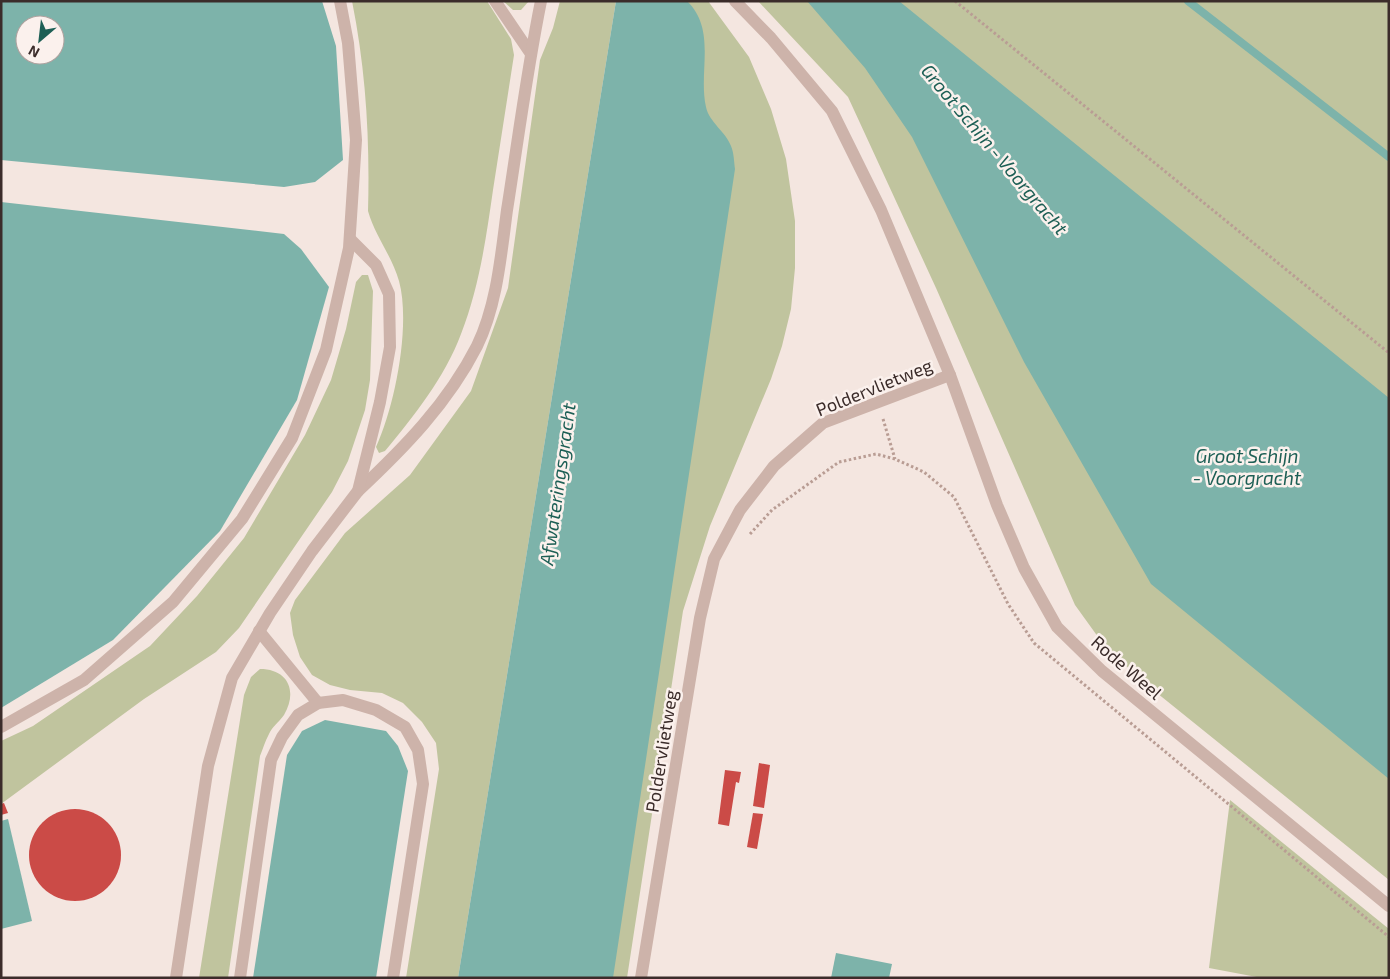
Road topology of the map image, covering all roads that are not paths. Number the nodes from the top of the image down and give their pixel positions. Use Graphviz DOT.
graph roads {
  1 [pos="340,1"];
  2 [pos="495,1"];
  3 [pos="541,1"];
  4 [pos="735,1"];
  5 [pos="531,54"];
  6 [pos="350,239"];
  7 [pos="950,375"];
  8 [pos="358,492"];
  9 [pos="259,631"];
  10 [pos="318,703"];
  11 [pos="1,727"];
  12 [pos="1389,906"];
  13 [pos="176,978"];
  14 [pos="240,978"];
  15 [pos="393,978"];
  16 [pos="642,978"];
  1 -- 6 [label="street"];
  2 -- 5 [label="street"];
  3 -- 5 [label="street"];
  4 -- 7 [label="street, Poldervlietweg"];
  5 -- 8 [label="street"];
  6 -- 8 [label="street"];
  6 -- 11 [label="street"];
  7 -- 12 [label="street, Rode Weel"];
  7 -- 16 [label="street, Poldervlietweg"];
  8 -- 9 [label="street"];
  9 -- 10 [label="street"];
  9 -- 13 [label="street"];
  10 -- 14 [label="street"];
  10 -- 15 [label="street"];
}
